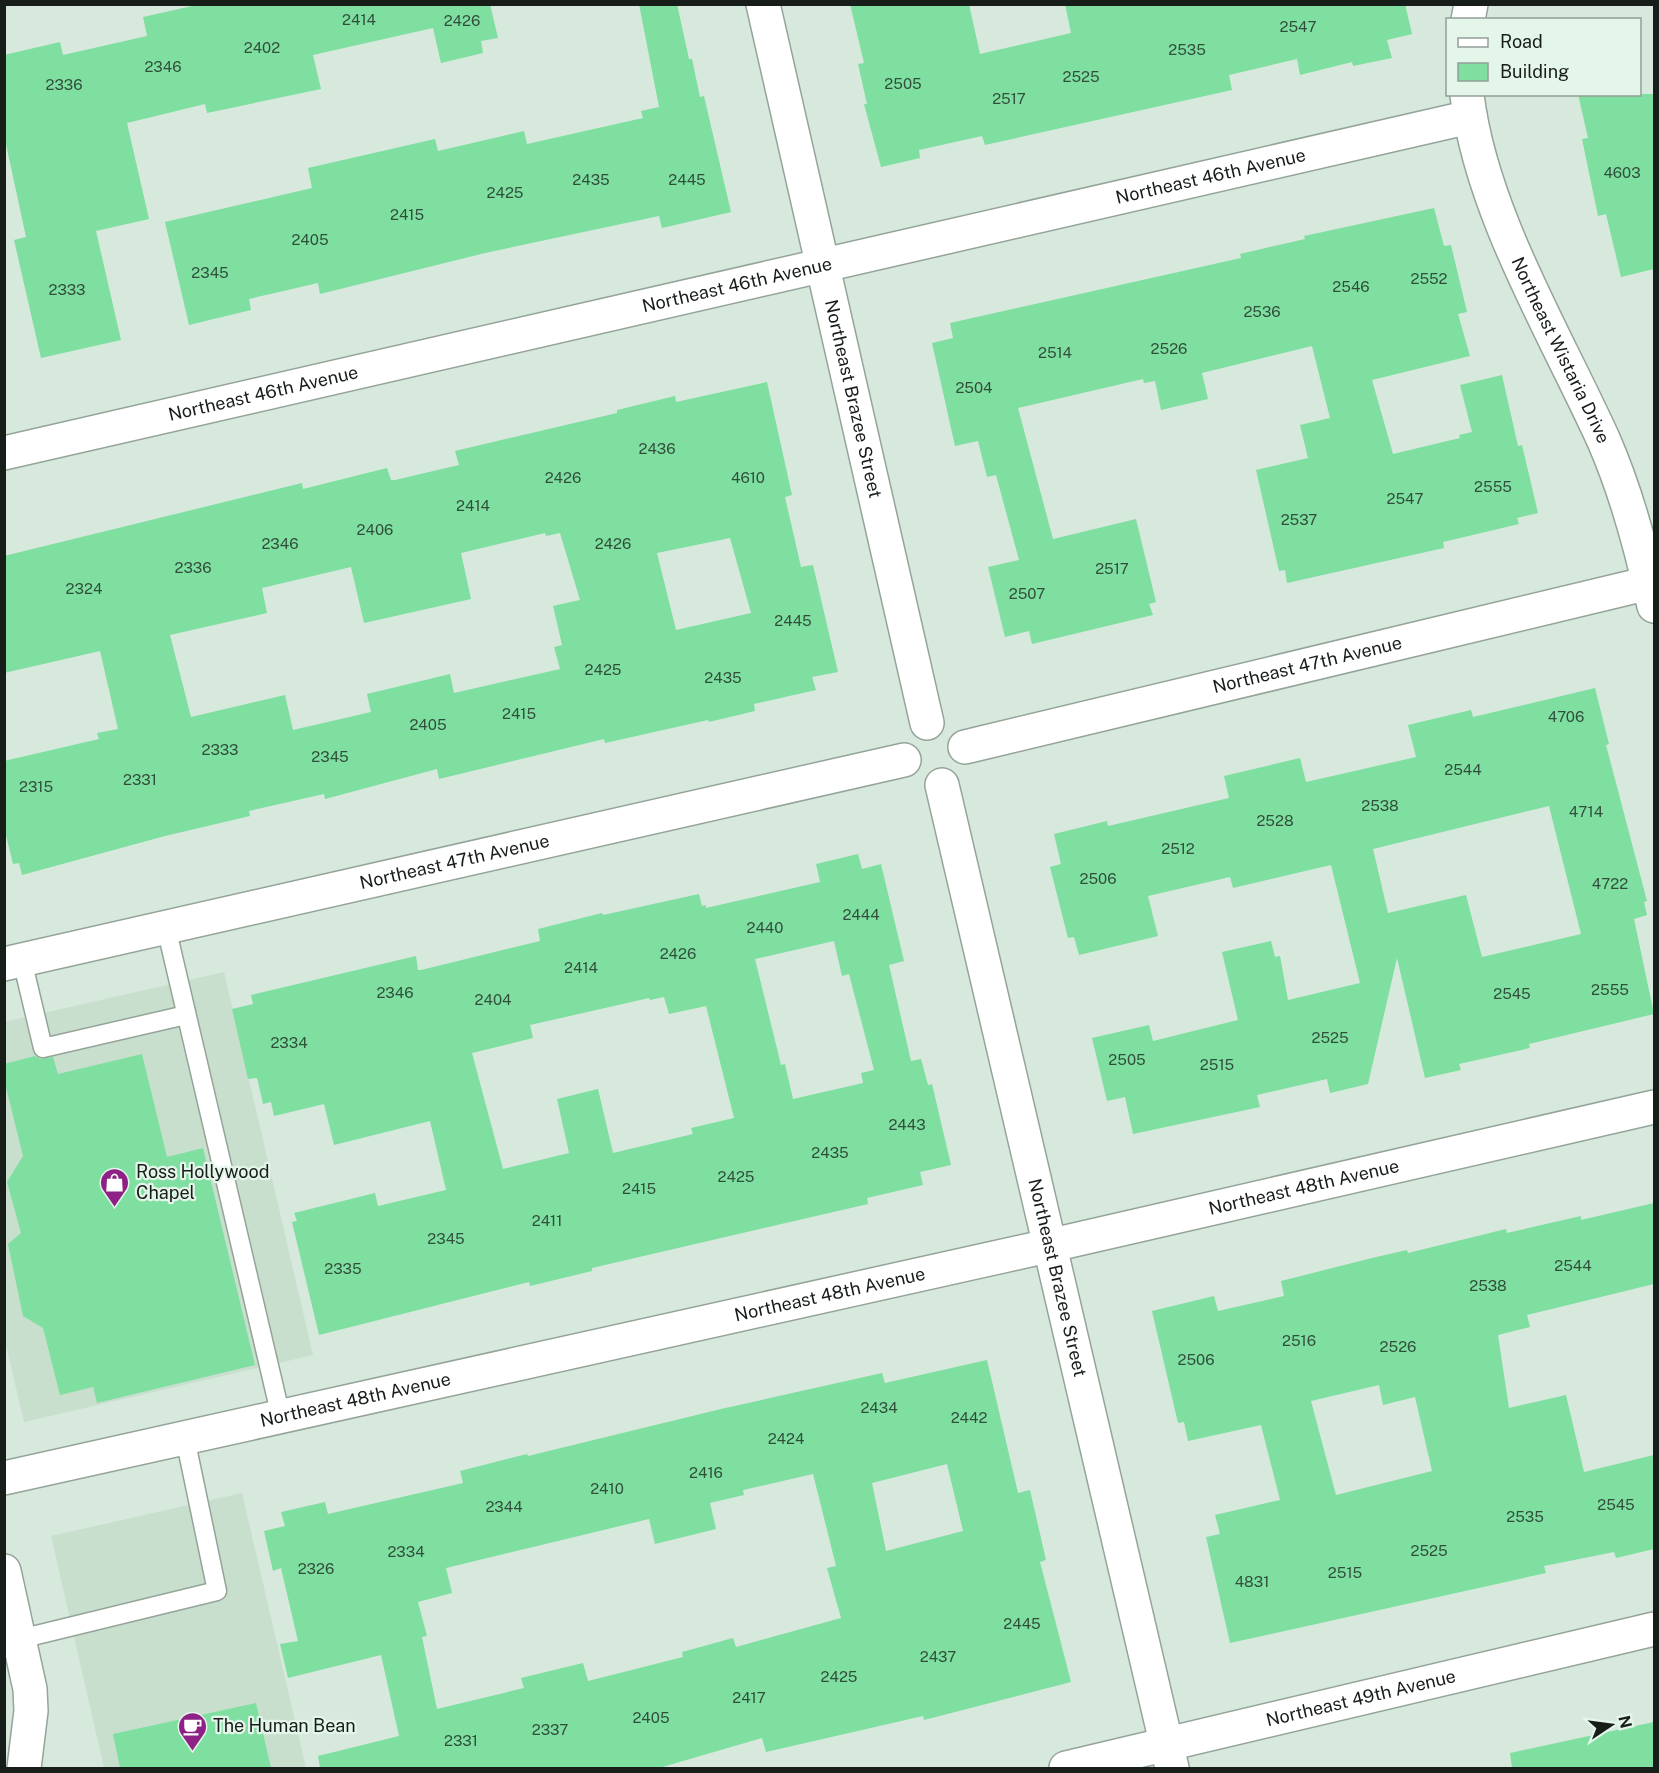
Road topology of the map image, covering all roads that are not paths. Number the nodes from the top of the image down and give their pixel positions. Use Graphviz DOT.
graph roads {
  1 [pos="763,4"];
  2 [pos="1468,106"];
  3 [pos="823,264"];
  4 [pos="4,453"];
  5 [pos="1653,586"];
  6 [pos="927,723"];
  7 [pos="965,747"];
  8 [pos="904,760"];
  9 [pos="942,784"];
  10 [pos="166,927"];
  11 [pos="13,962"];
  12 [pos="186,1015"];
  13 [pos="1654,1107"];
  14 [pos="1048,1246"];
  15 [pos="281,1417"];
  16 [pos="185,1438"];
  17 [pos="4,1478"];
  18 [pos="4,1571"];
  19 [pos="1654,1629"];
  20 [pos="20,1639"];
  21 [pos="1169,1756"];
  22 [pos="24,1768"];
  23 [pos="1066,1768"];
  1 -- 3 [label="street, Northeast Brazee Street"];
  2 -- 3 [label="street, Northeast 46th Avenue"];
  2 -- 5 [label="street, Northeast Wistaria Drive"];
  3 -- 4 [label="street, Northeast 46th Avenue"];
  3 -- 6 [label="street, Northeast Brazee Street"];
  5 -- 7 [label="street, Northeast 47th Avenue"];
  6 -- 7 [label="street"];
  6 -- 8 [label="street"];
  7 -- 9 [label="street"];
  8 -- 9 [label="street"];
  8 -- 10 [label="street, Northeast 47th Avenue"];
  9 -- 14 [label="street, Northeast Brazee Street"];
  10 -- 11 [label="street, Northeast 47th Avenue"];
  10 -- 12 [label="lane"];
  11 -- 12 [label="lane"];
  12 -- 15 [label="lane"];
  13 -- 14 [label="street, Northeast 48th Avenue"];
  14 -- 15 [label="street, Northeast 48th Avenue"];
  14 -- 21 [label="street, Northeast Brazee Street"];
  15 -- 16 [label="street, Northeast 48th Avenue"];
  16 -- 17 [label="street, Northeast 48th Avenue"];
  16 -- 20 [label="lane"];
  18 -- 20 [label="street"];
  19 -- 21 [label="street, Northeast 49th Avenue"];
  20 -- 22 [label="street"];
  21 -- 23 [label="street, Northeast 49th Avenue"];
}
